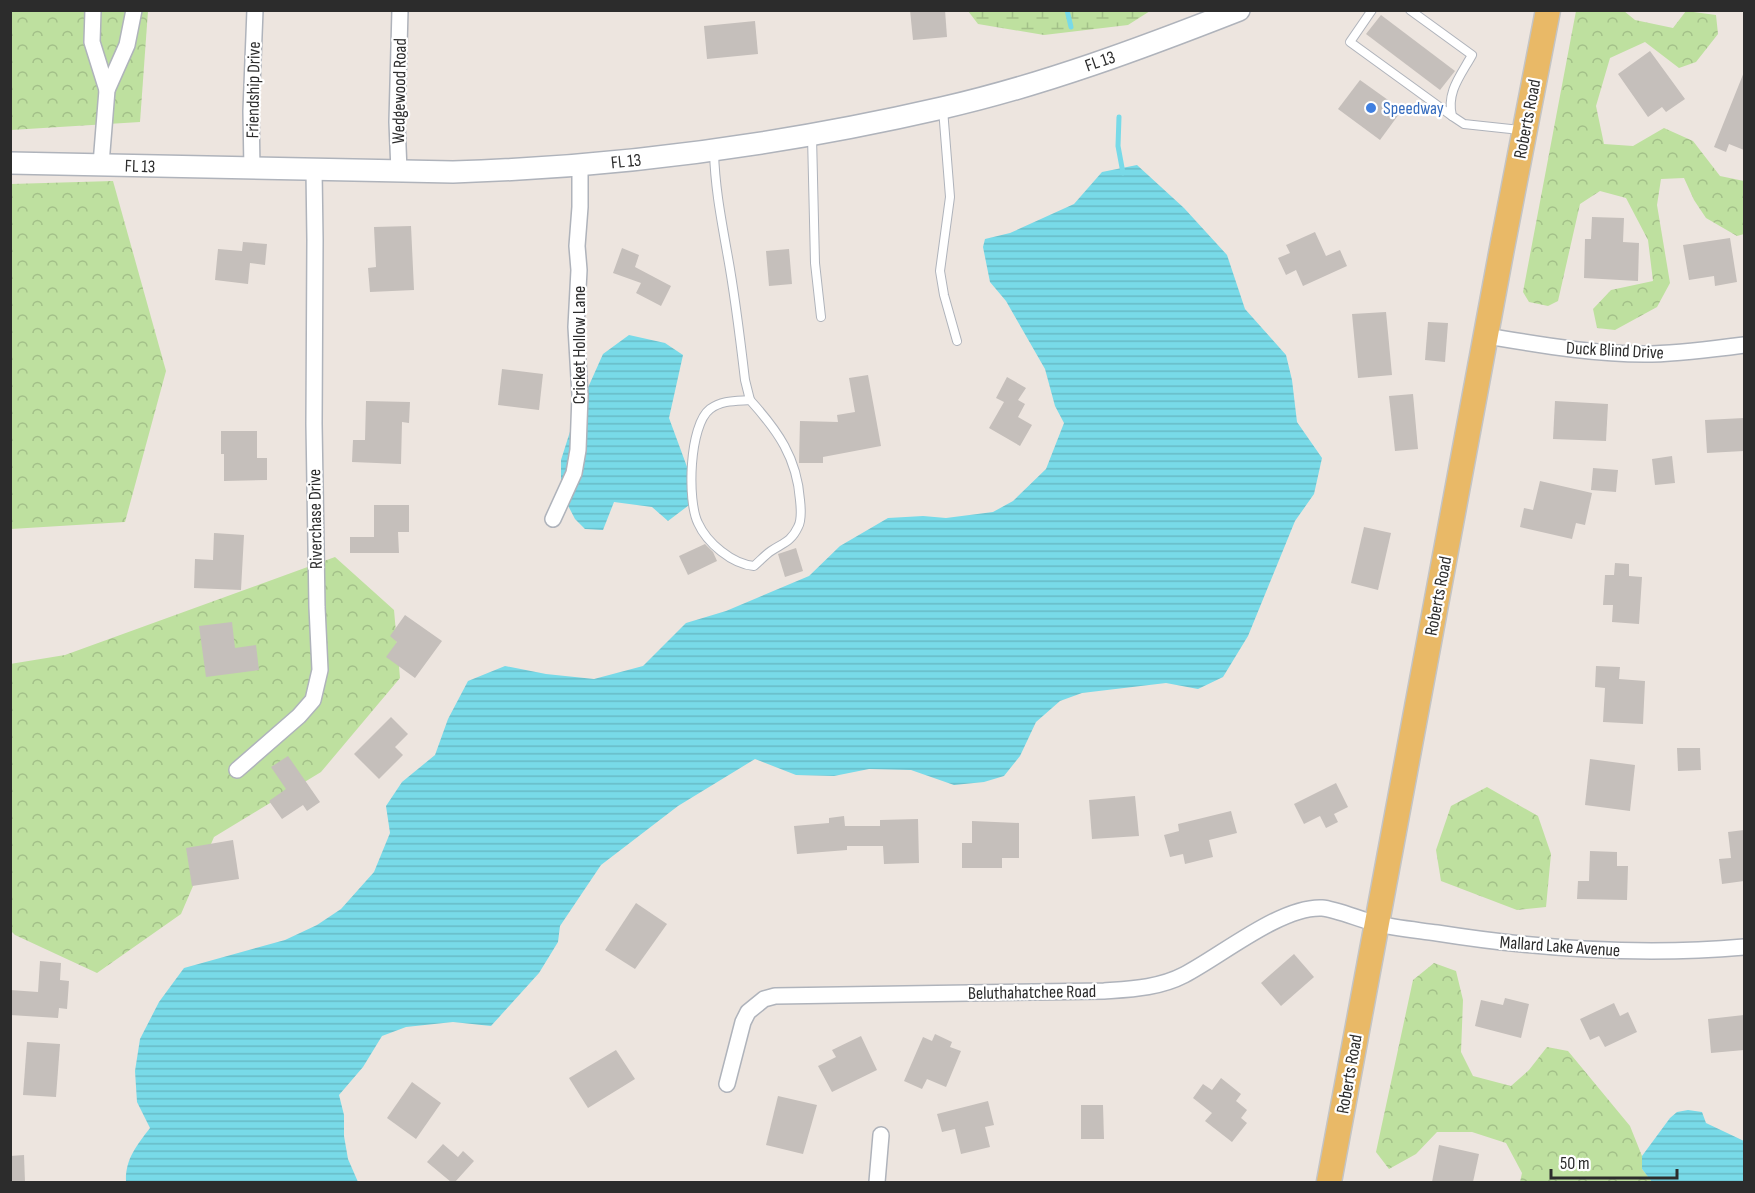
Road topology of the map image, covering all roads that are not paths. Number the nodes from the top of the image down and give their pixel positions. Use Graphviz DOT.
graph roads {
  1 [pos="93,10"];
  2 [pos="134,10"];
  3 [pos="255,10"];
  4 [pos="400,10"];
  5 [pos="1372,10"];
  6 [pos="1410,10"];
  7 [pos="1548,10"];
  8 [pos="1230,14"];
  9 [pos="107,90"];
  10 [pos="943,108"];
  11 [pos="1452,116"];
  12 [pos="1525,130"];
  13 [pos="812,135"];
  14 [pos="714,150"];
  15 [pos="10,163"];
  16 [pos="101,164"];
  17 [pos="580,165"];
  18 [pos="252,169"];
  19 [pos="314,170"];
  20 [pos="399,171"];
  21 [pos="821,317"];
  22 [pos="1487,336"];
  23 [pos="957,341"];
  24 [pos="1744,345"];
  25 [pos="750,400"];
  26 [pos="553,519"];
  27 [pos="237,770"];
  28 [pos="1377,924"];
  29 [pos="1744,947"];
  30 [pos="727,1084"];
  31 [pos="881,1135"];
  32 [pos="877,1182"];
  33 [pos="1329,1182"];
  1 -- 9 [label="street"];
  2 -- 9 [label="street"];
  3 -- 18 [label="street, Friendship Drive"];
  4 -- 20 [label="street, Wedgewood Road"];
  5 -- 11 [label="lane"];
  6 -- 11 [label="lane"];
  7 -- 12 [label="main road, Roberts Road"];
  8 -- 10 [label="main road, FL 13"];
  9 -- 16 [label="street"];
  10 -- 13 [label="main road, FL 13"];
  10 -- 23 [label="lane"];
  11 -- 12 [label="lane"];
  12 -- 22 [label="main road, Roberts Road"];
  13 -- 14 [label="main road, FL 13"];
  13 -- 21 [label="lane"];
  14 -- 17 [label="main road, FL 13"];
  14 -- 25 [label="lane"];
  15 -- 16 [label="main road, FL 13"];
  16 -- 18 [label="main road, FL 13"];
  17 -- 20 [label="main road, FL 13"];
  17 -- 26 [label="street, Cricket Hollow Lane"];
  18 -- 19 [label="main road, FL 13"];
  19 -- 20 [label="main road, FL 13"];
  19 -- 27 [label="street, Riverchase Drive"];
  22 -- 24 [label="street, Duck Blind Drive"];
  22 -- 28 [label="main road, Roberts Road"];
  25 -- 25 [label="lane"];
  28 -- 29 [label="street, Mallard Lake Avenue"];
  28 -- 30 [label="street, Beluthahatchee Road"];
  28 -- 33 [label="main road, Roberts Road"];
  31 -- 32 [label="street"];
}
